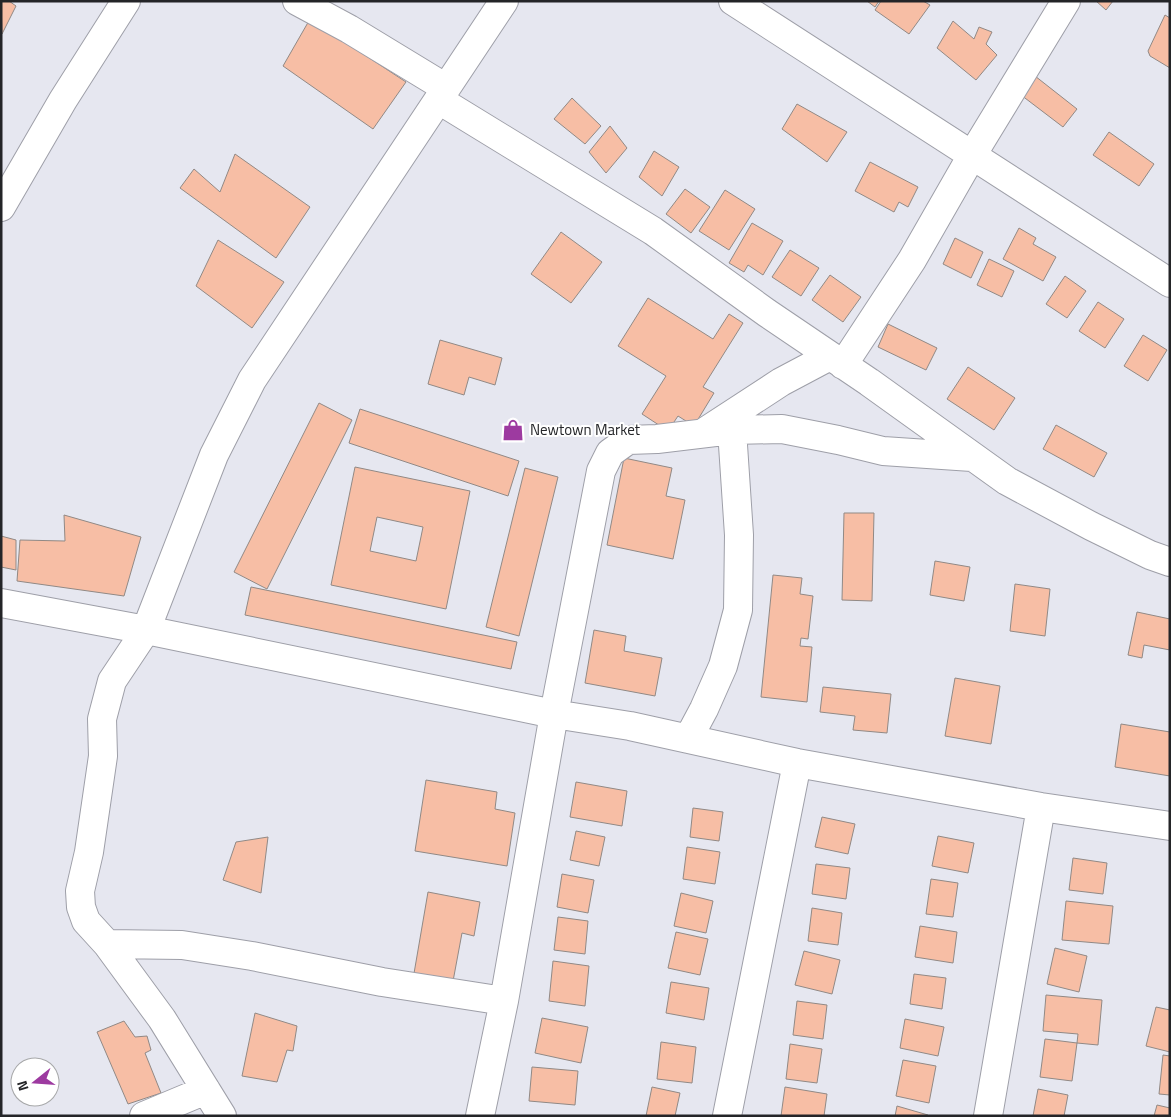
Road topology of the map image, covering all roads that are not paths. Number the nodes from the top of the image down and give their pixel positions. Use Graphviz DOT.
graph roads {
  1 [pos="126,1"];
  2 [pos="297,1"];
  3 [pos="504,1"];
  4 [pos="733,1"];
  5 [pos="1066,1"];
  6 [pos="443,94"];
  7 [pos="971,157"];
  8 [pos="1,208"];
  9 [pos="1170,283"];
  10 [pos="837,360"];
  11 [pos="732,430"];
  12 [pos="702,434"];
  13 [pos="972,457"];
  14 [pos="1170,562"];
  15 [pos="1,603"];
  16 [pos="146,630"];
  17 [pos="554,714"];
  18 [pos="688,739"];
  19 [pos="797,763"];
  20 [pos="1041,807"];
  21 [pos="1170,826"];
  22 [pos="107,944"];
  23 [pos="504,1001"];
  24 [pos="206,1090"];
  25 [pos="144,1116"];
  26 [pos="222,1116"];
  27 [pos="480,1116"];
  28 [pos="727,1116"];
  29 [pos="988,1116"];
  1 -- 8 [label="street"];
  2 -- 6 [label="street"];
  3 -- 6 [label="street"];
  4 -- 7 [label="street"];
  5 -- 7 [label="street"];
  6 -- 10 [label="street"];
  6 -- 16 [label="street"];
  7 -- 9 [label="street"];
  7 -- 10 [label="street"];
  10 -- 12 [label="street"];
  10 -- 13 [label="street"];
  11 -- 12 [label="street"];
  11 -- 13 [label="street"];
  11 -- 18 [label="street"];
  12 -- 17 [label="street"];
  13 -- 14 [label="street"];
  15 -- 16 [label="street"];
  16 -- 17 [label="street"];
  16 -- 22 [label="street"];
  17 -- 18 [label="street"];
  17 -- 23 [label="street"];
  18 -- 19 [label="street"];
  19 -- 20 [label="street"];
  19 -- 28 [label="street"];
  20 -- 21 [label="street"];
  20 -- 29 [label="street"];
  22 -- 23 [label="street"];
  22 -- 24 [label="street"];
  23 -- 27 [label="street"];
  24 -- 25 [label="street"];
  24 -- 26 [label="street"];
}
